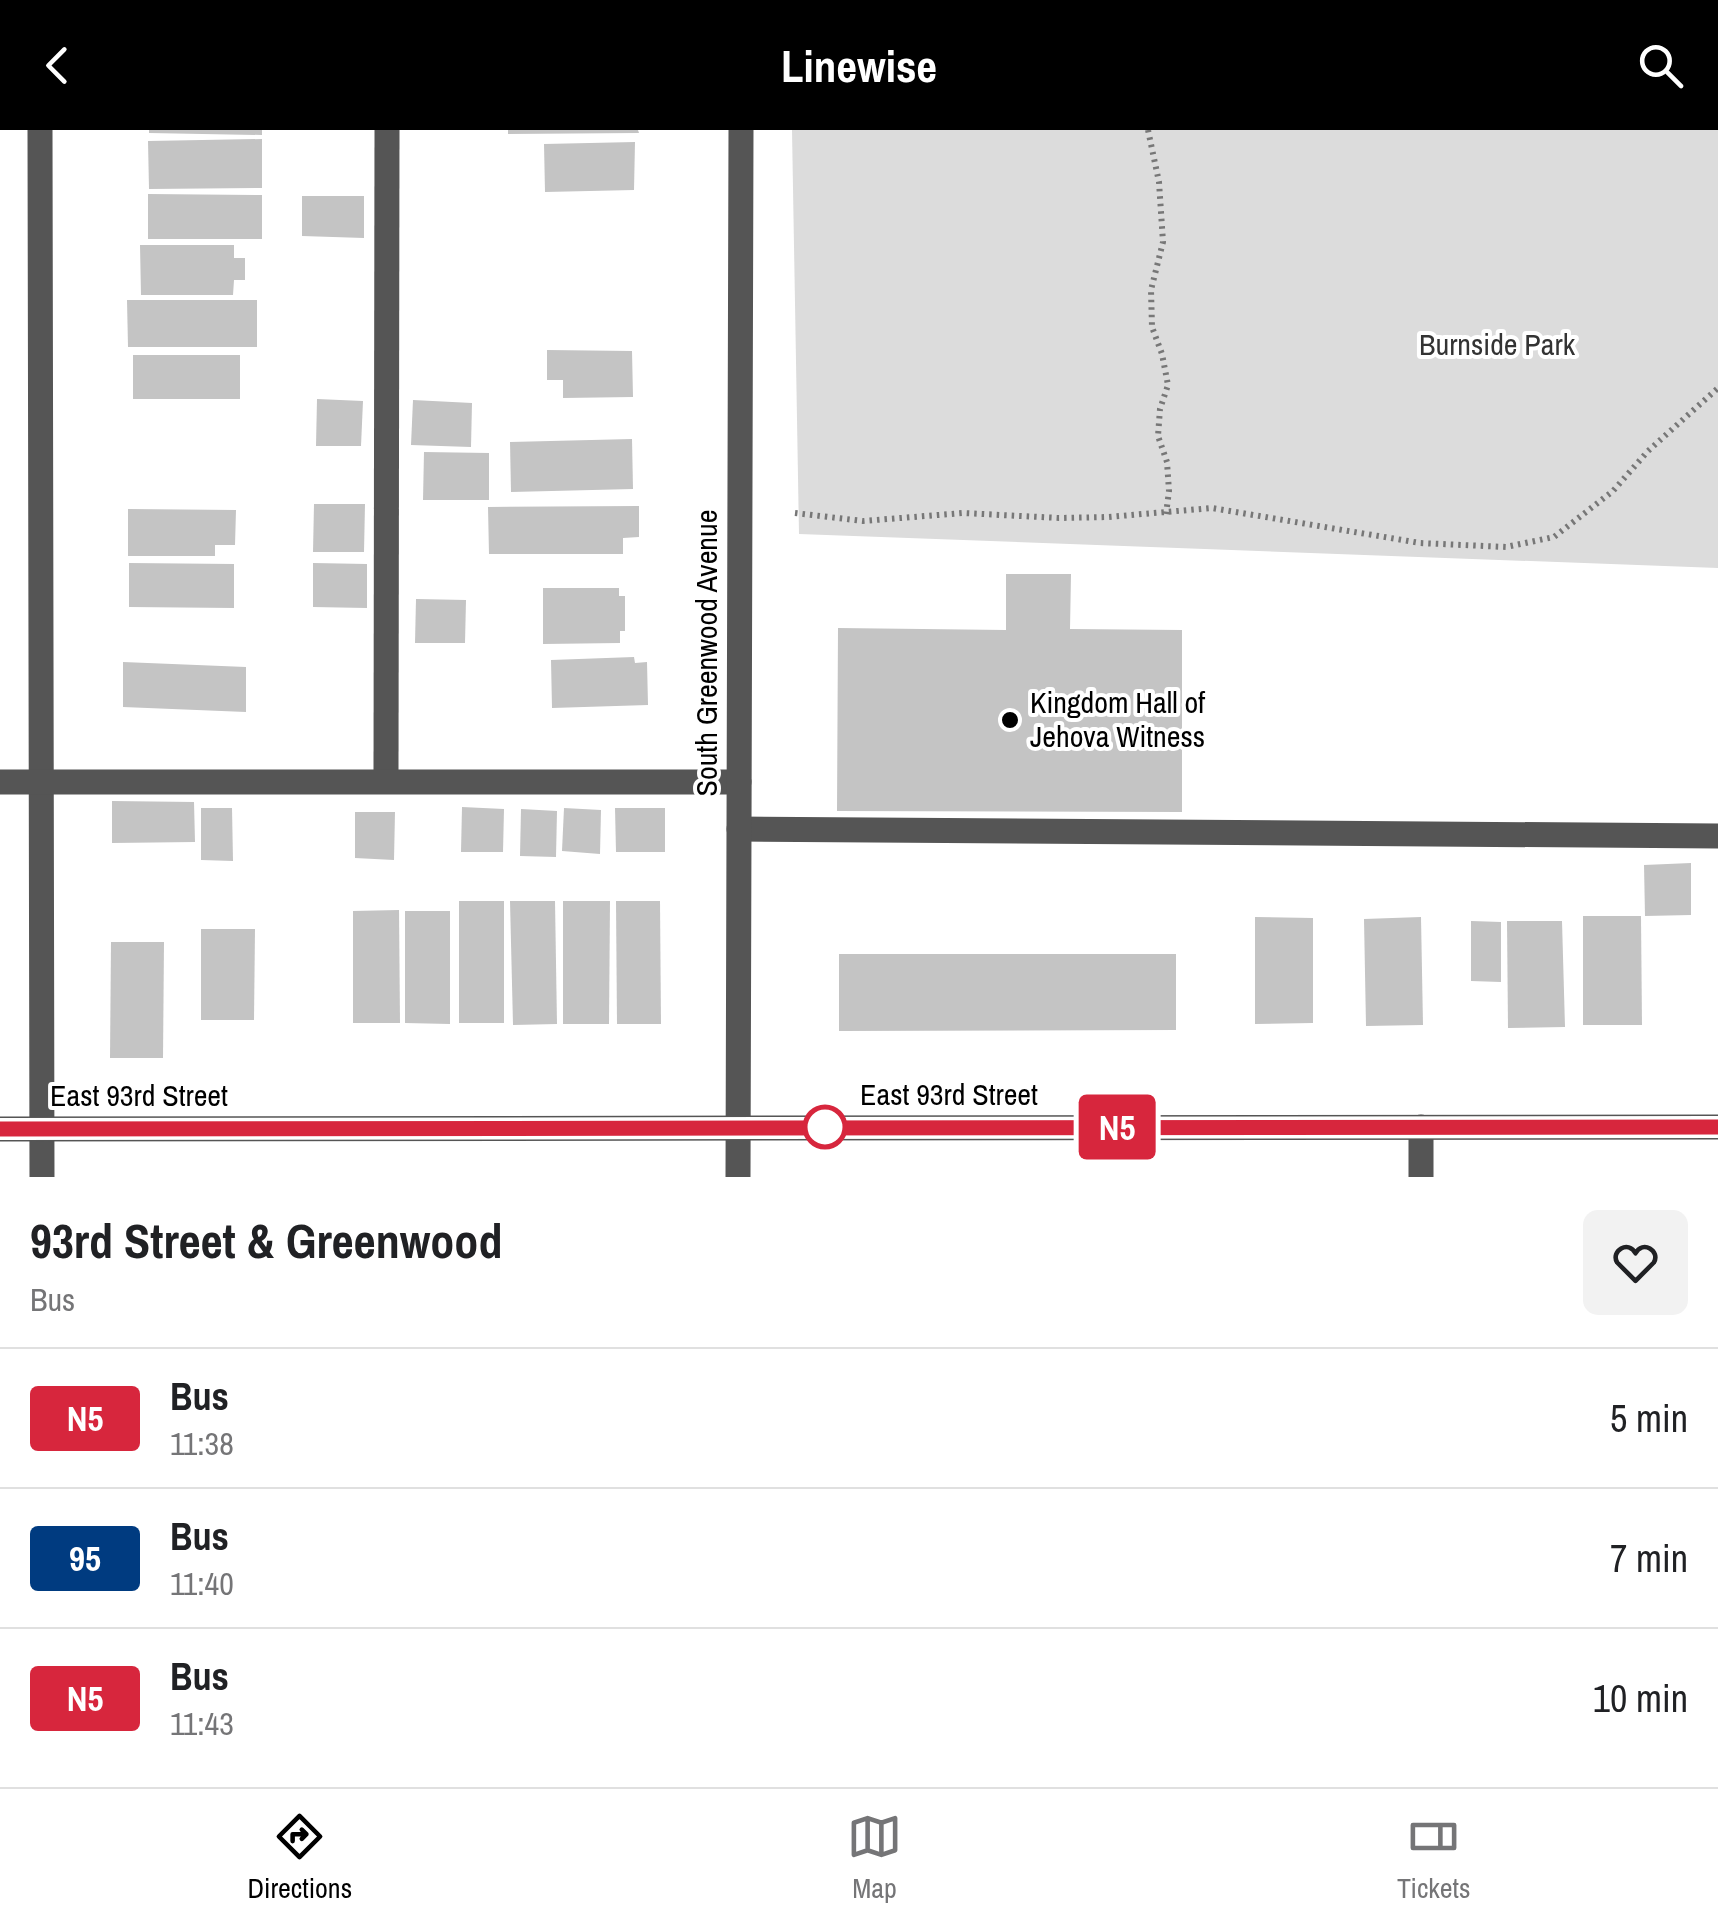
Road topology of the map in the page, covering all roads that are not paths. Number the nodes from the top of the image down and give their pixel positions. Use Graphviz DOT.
graph roads {
  1 [pos="40,130"];
  2 [pos="387,130"];
  3 [pos="741,130"];
  4 [pos="0,782"];
  5 [pos="42,782"];
  6 [pos="386,782"];
  7 [pos="739,782"];
  8 [pos="739,830"];
  9 [pos="1718,836"];
  10 [pos="1421,1127"];
  11 [pos="1718,1127"];
  12 [pos="738,1128"];
  13 [pos="0,1129"];
  14 [pos="42,1129"];
  15 [pos="42,1177"];
  16 [pos="738,1177"];
  17 [pos="1421,1177"];
  1 -- 5 [label="street"];
  2 -- 6 [label="street"];
  3 -- 7 [label="street, South Greenwood Avenue"];
  4 -- 5 [label="street"];
  5 -- 6 [label="street"];
  5 -- 14 [label="street"];
  6 -- 7 [label="street"];
  7 -- 8 [label="street, South Greenwood Avenue"];
  8 -- 9 [label="street"];
  8 -- 12 [label="street, South Greenwood Avenue"];
  10 -- 11 [label="street, East 93rd Street"];
  10 -- 12 [label="street, East 93rd Street"];
  10 -- 17 [label="street"];
  12 -- 14 [label="street, East 93rd Street"];
  12 -- 16 [label="street, South Greenwood Avenue"];
  13 -- 14 [label="street, East 93rd Street"];
  14 -- 15 [label="street"];
}
